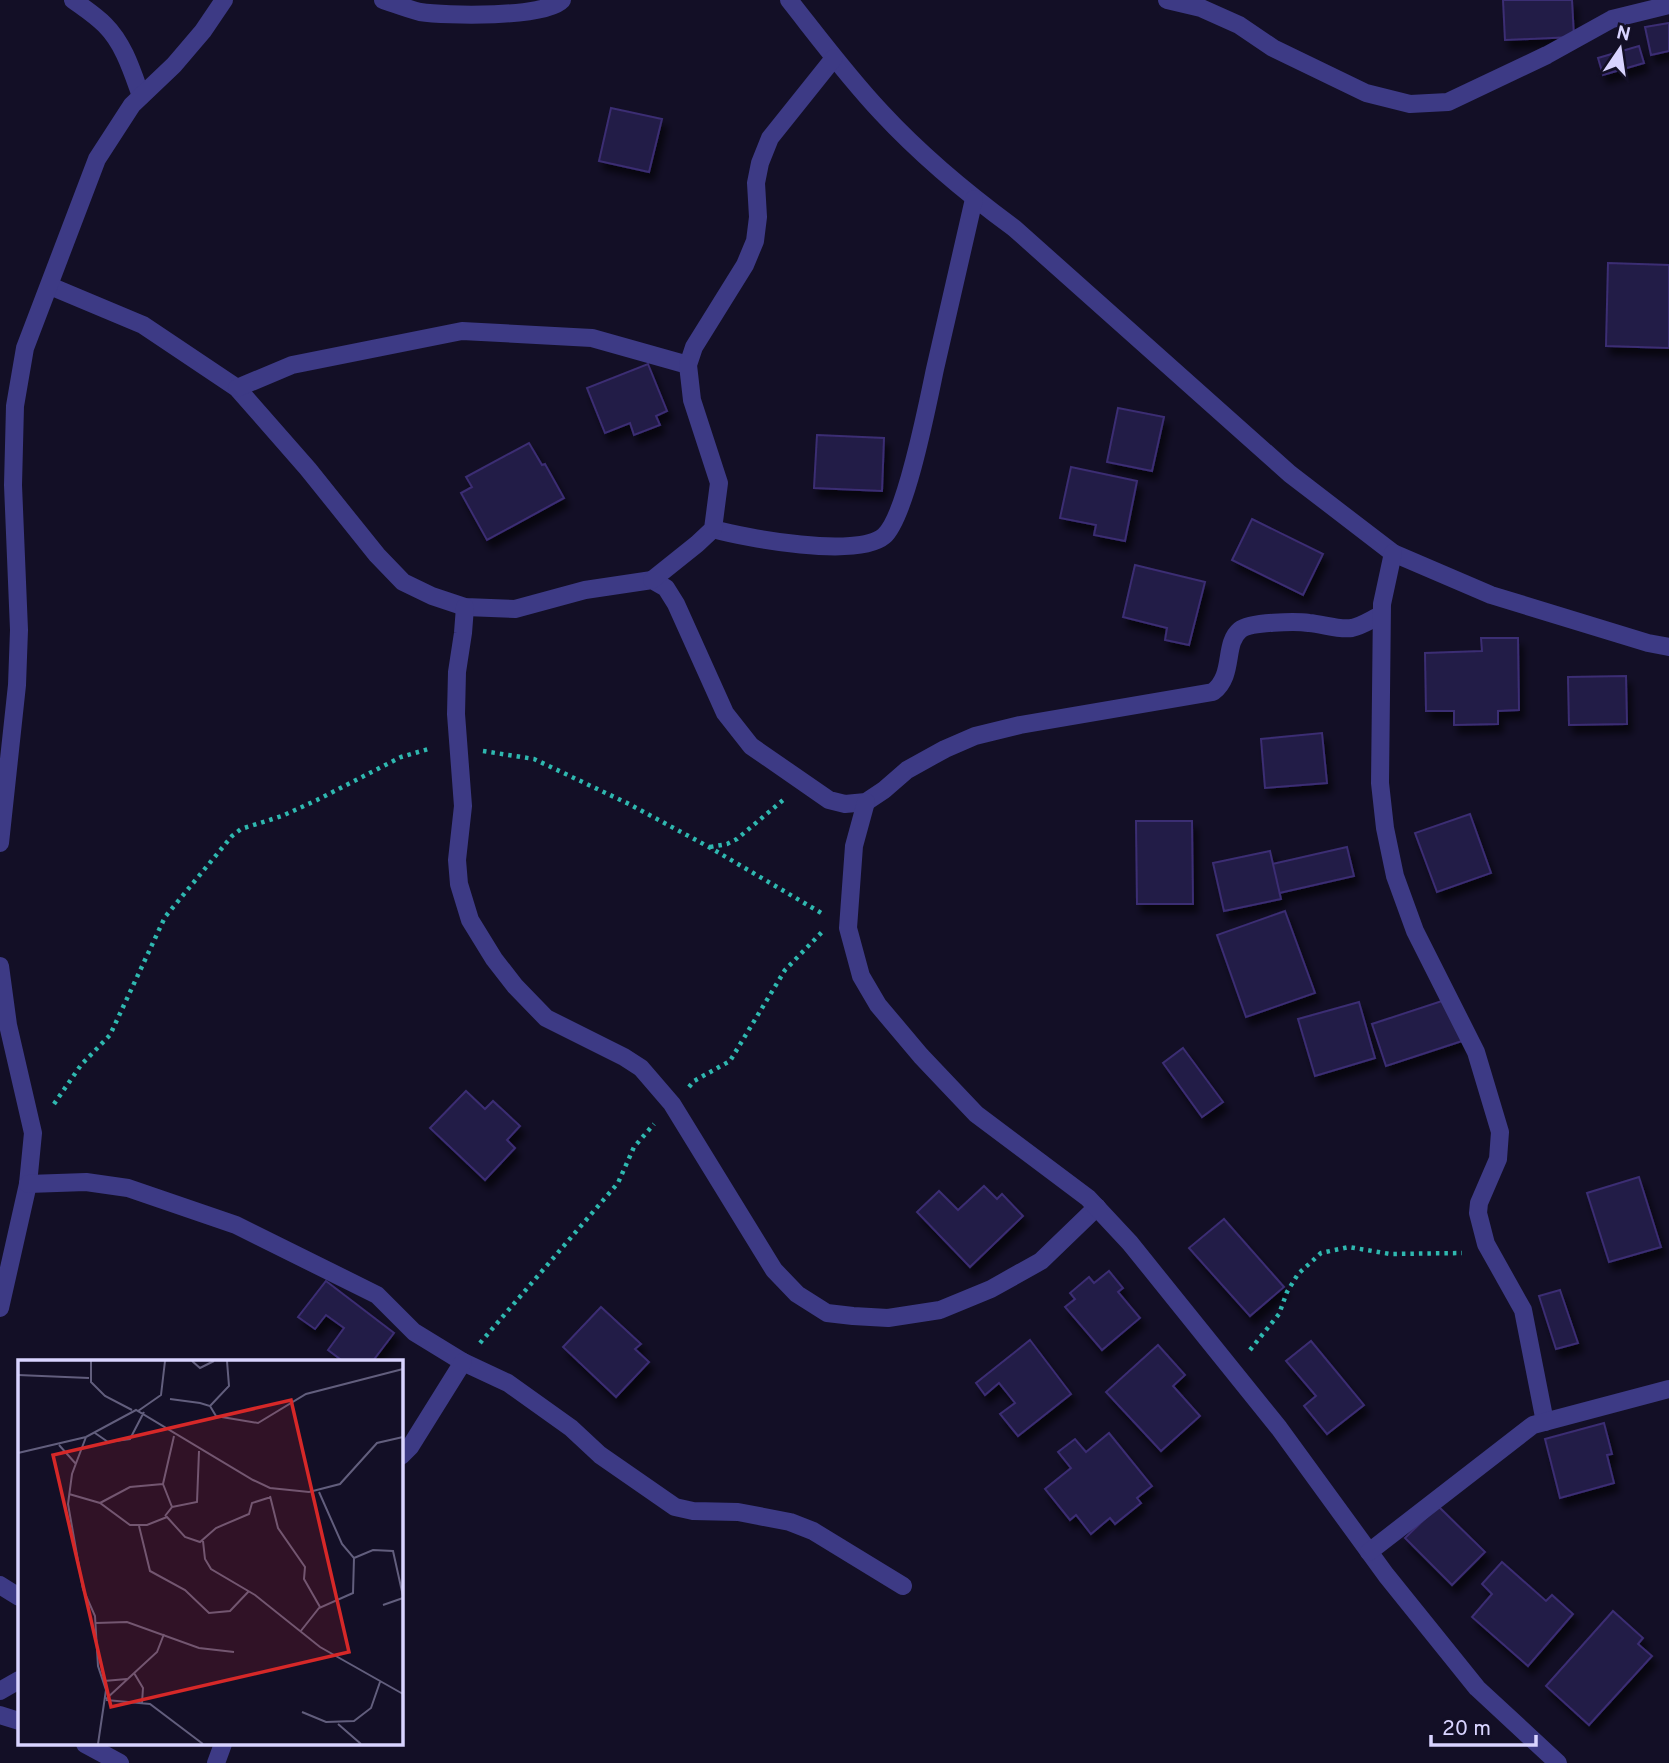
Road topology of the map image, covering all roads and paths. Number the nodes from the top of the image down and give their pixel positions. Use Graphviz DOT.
graph roads {
  1 [pos="74,0"];
  2 [pos="224,0"];
  3 [pos="383,0"];
  4 [pos="562,0"];
  5 [pos="789,0"];
  6 [pos="1167,0"];
  7 [pos="1669,5"];
  8 [pos="834,58"];
  9 [pos="141,96"];
  10 [pos="974,199"];
  11 [pos="50,286"];
  12 [pos="688,365"];
  13 [pos="237,388"];
  14 [pos="713,529"];
  15 [pos="1393,554"];
  16 [pos="652,580"];
  17 [pos="465,607"];
  18 [pos="1381,615"];
  19 [pos="1669,647"];
  20 [pos="459,748"];
  21 [pos="808,786"];
  22 [pos="866,802"];
  23 [pos="0,843"];
  24 [pos="709,847"];
  25 [pos="841,924"];
  26 [pos="0,966"];
  27 [pos="672,1104"];
  28 [pos="33,1133"];
  29 [pos="27,1184"];
  30 [pos="1097,1207"];
  31 [pos="1497,1262"];
  32 [pos="0,1308"];
  33 [pos="463,1362"];
  34 [pos="1232,1371"];
  35 [pos="1669,1389"];
  36 [pos="1545,1422"];
  37 [pos="402,1455"];
  38 [pos="1369,1552"];
  39 [pos="0,1585"];
  40 [pos="903,1586"];
  41 [pos="18,1596"];
  42 [pos="18,1681"];
  43 [pos="0,1691"];
  44 [pos="0,1715"];
  45 [pos="18,1721"];
  46 [pos="89,1746"];
  47 [pos="117,1746"];
  48 [pos="222,1746"];
  49 [pos="121,1763"];
  50 [pos="216,1763"];
  51 [pos="1558,1763"];
  1 -- 9 [label="street"];
  2 -- 9 [label="street"];
  3 -- 4 [label="street"];
  5 -- 8 [label="street"];
  6 -- 7 [label="street"];
  8 -- 10 [label="street"];
  8 -- 12 [label="street"];
  9 -- 11 [label="street"];
  10 -- 14 [label="street"];
  10 -- 15 [label="street"];
  11 -- 13 [label="street"];
  11 -- 23 [label="street"];
  12 -- 13 [label="street"];
  12 -- 14 [label="street"];
  13 -- 17 [label="street"];
  14 -- 16 [label="street"];
  15 -- 18 [label="street"];
  15 -- 19 [label="street"];
  16 -- 17 [label="street"];
  16 -- 21 [label="street"];
  17 -- 20 [label="street"];
  18 -- 22 [label="street"];
  18 -- 31 [label="street"];
  20 -- 24 [label="path"];
  20 -- 27 [label="street"];
  20 -- 28 [label="path"];
  21 -- 22 [label="street"];
  21 -- 24 [label="path"];
  22 -- 25 [label="street"];
  24 -- 25 [label="path"];
  25 -- 27 [label="path"];
  25 -- 30 [label="street"];
  26 -- 28 [label="street"];
  27 -- 30 [label="street"];
  27 -- 33 [label="path"];
  28 -- 29 [label="street"];
  29 -- 32 [label="street"];
  29 -- 33 [label="street"];
  30 -- 34 [label="street"];
  31 -- 34 [label="path"];
  31 -- 36 [label="street"];
  33 -- 37 [label="street"];
  33 -- 40 [label="street"];
  34 -- 38 [label="street"];
  35 -- 36 [label="street"];
  36 -- 38 [label="street"];
  38 -- 51 [label="street"];
  39 -- 41 [label="street"];
  42 -- 43 [label="street"];
  44 -- 45 [label="street"];
  46 -- 49 [label="street"];
  47 -- 49 [label="street"];
  48 -- 50 [label="street"];
}
